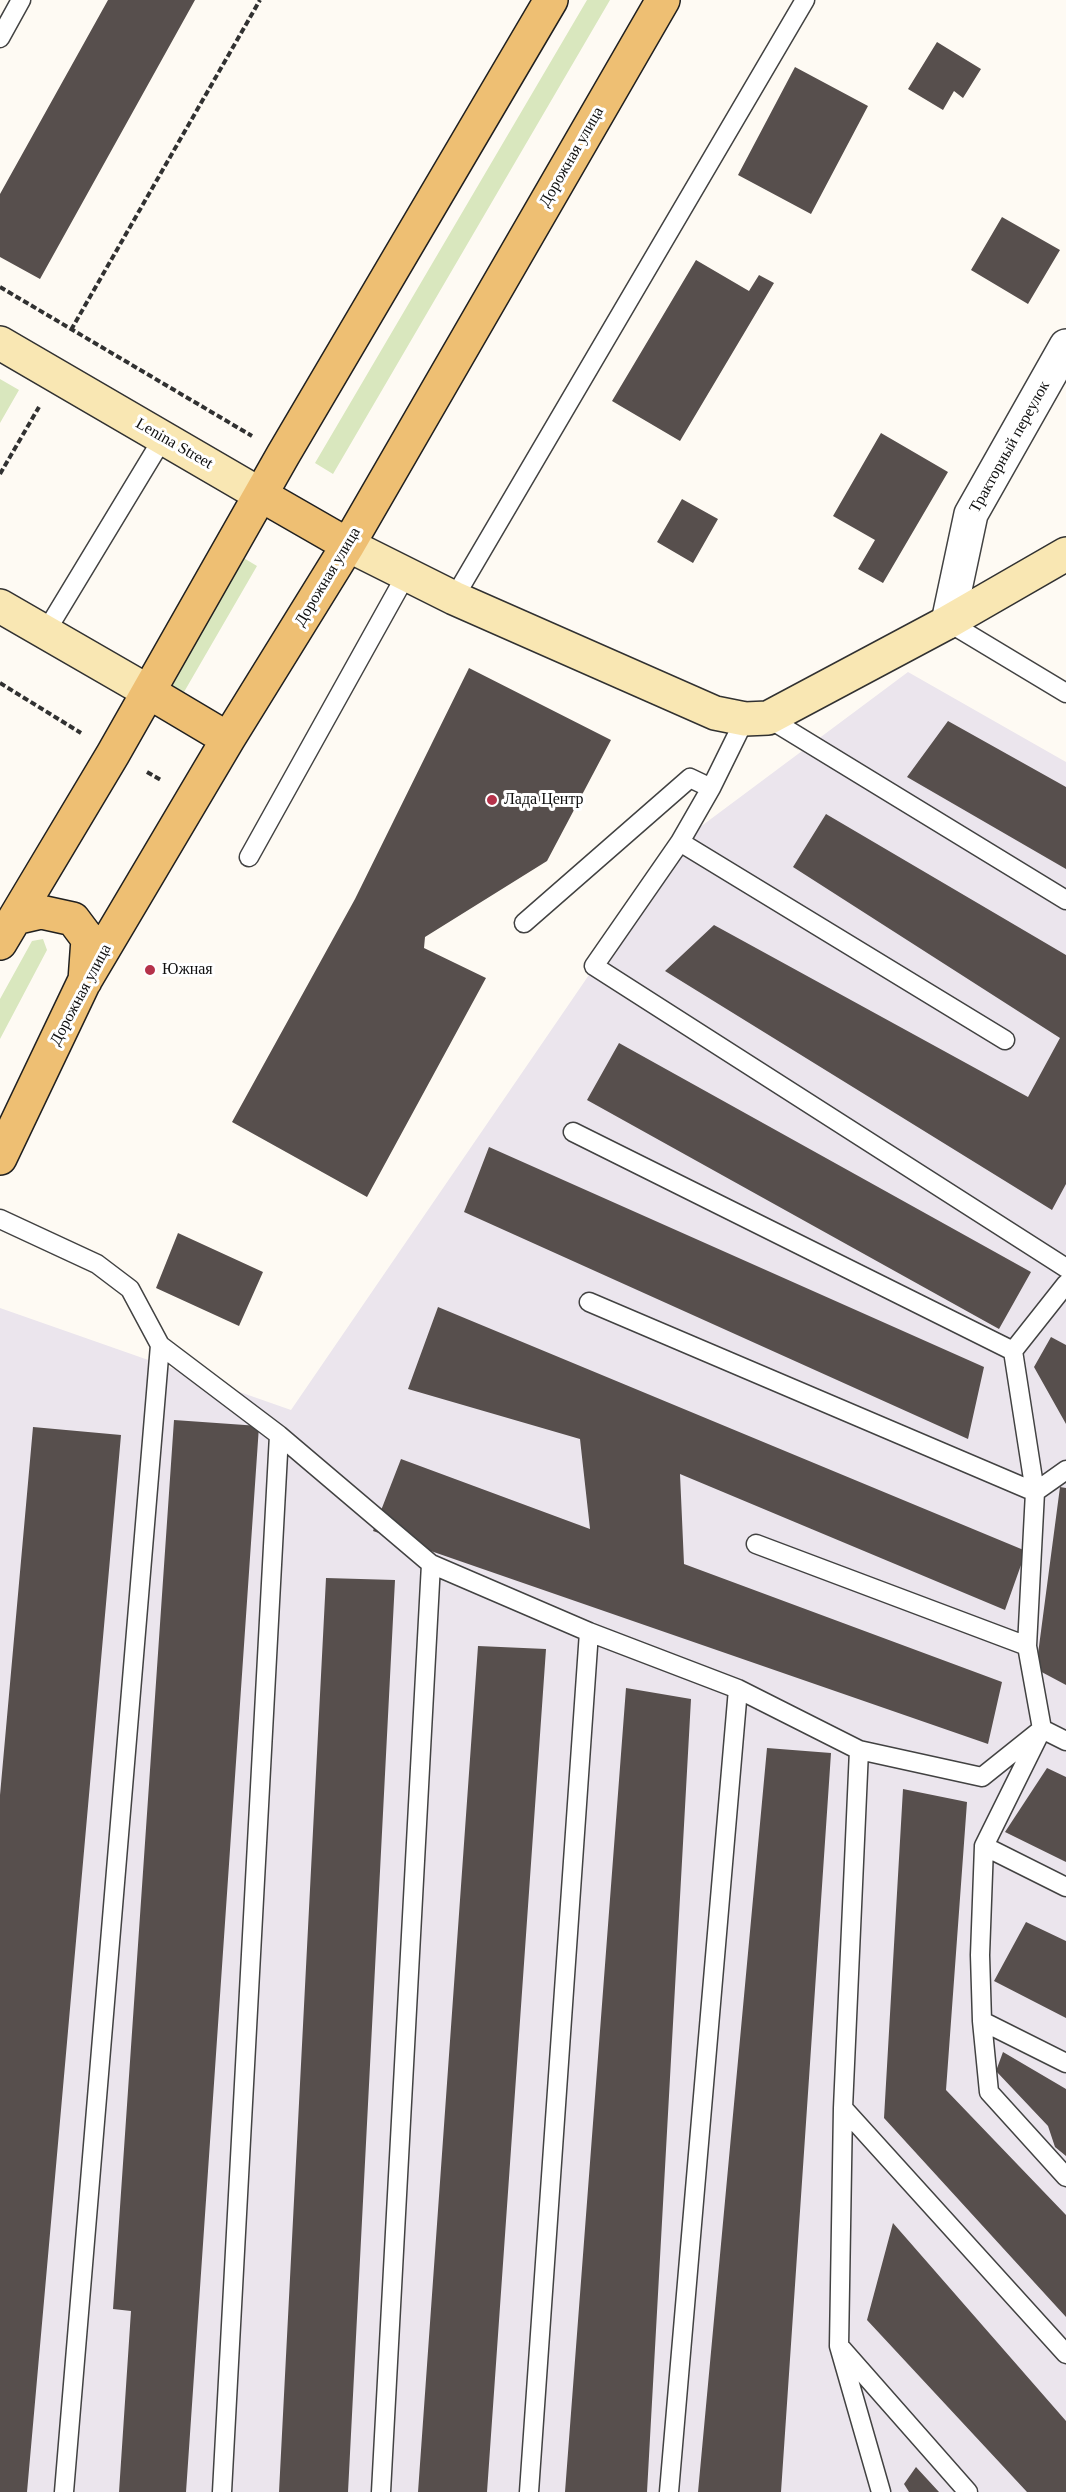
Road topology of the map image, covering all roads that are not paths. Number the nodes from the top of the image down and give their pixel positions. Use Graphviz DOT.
graph roads {
  1 [pos="21,0"];
  2 [pos="551,0"];
  3 [pos="663,0"];
  4 [pos="805,0"];
  5 [pos="0,38"];
  6 [pos="0,343"];
  7 [pos="1066,346"];
  8 [pos="163,438"];
  9 [pos="261,495"];
  10 [pos="348,545"];
  11 [pos="1066,554"];
  12 [pos="406,575"];
  13 [pos="454,598"];
  14 [pos="0,606"];
  15 [pos="948,622"];
  16 [pos="45,633"];
  17 [pos="149,692"];
  18 [pos="1066,693"];
  19 [pos="757,719"];
  20 [pos="228,739"];
  21 [pos="711,788"];
  22 [pos="680,842"];
  23 [pos="249,857"];
  24 [pos="1066,900"];
  25 [pos="524,923"];
  26 [pos="8,931"];
  27 [pos="84,982"];
  28 [pos="1005,1040"];
  29 [pos="573,1132"];
  30 [pos="0,1158"];
  31 [pos="0,1218"];
  32 [pos="1066,1268"];
  33 [pos="1066,1284"];
  34 [pos="589,1302"];
  35 [pos="160,1345"];
  36 [pos="1013,1350"];
  37 [pos="279,1435"];
  38 [pos="1066,1470"];
  39 [pos="1035,1492"];
  40 [pos="756,1544"];
  41 [pos="431,1564"];
  42 [pos="589,1632"];
  43 [pos="1027,1646"];
  44 [pos="738,1689"];
  45 [pos="1042,1729"];
  46 [pos="1066,1741"];
  47 [pos="859,1750"];
  48 [pos="984,1846"];
  49 [pos="1066,1887"];
  50 [pos="982,2021"];
  51 [pos="1066,2063"];
  52 [pos="843,2108"];
  53 [pos="1066,2177"];
  54 [pos="839,2346"];
  55 [pos="1066,2354"];
  56 [pos="64,2492"];
  57 [pos="222,2492"];
  58 [pos="381,2492"];
  59 [pos="529,2492"];
  60 [pos="669,2492"];
  61 [pos="880,2492"];
  62 [pos="968,2492"];
  1 -- 5 [label="lane"];
  2 -- 9 [label="main road"];
  3 -- 10 [label="main road, Дорожная улица"];
  4 -- 13 [label="lane"];
  6 -- 8 [label="street, Lenina Street"];
  7 -- 15 [label="street, Тракторный переулок"];
  8 -- 9 [label="street, Lenina Street"];
  8 -- 16 [label="lane"];
  9 -- 10 [label="main road, Lenina Street"];
  9 -- 17 [label="main road"];
  10 -- 12 [label="street"];
  10 -- 20 [label="main road, Дорожная улица"];
  11 -- 15 [label="street"];
  12 -- 13 [label="street"];
  12 -- 23 [label="lane"];
  13 -- 19 [label="street"];
  14 -- 16 [label="street"];
  15 -- 18 [label="lane"];
  15 -- 19 [label="street"];
  16 -- 17 [label="street"];
  17 -- 20 [label="main road"];
  17 -- 26 [label="main road"];
  19 -- 21 [label="lane"];
  19 -- 24 [label="lane"];
  20 -- 27 [label="main road, Дорожная улица"];
  21 -- 22 [label="lane"];
  21 -- 25 [label="lane"];
  22 -- 28 [label="lane"];
  22 -- 32 [label="lane"];
  26 -- 27 [label="main road"];
  27 -- 30 [label="main road, Дорожная улица"];
  29 -- 36 [label="lane"];
  31 -- 35 [label="lane"];
  33 -- 36 [label="lane"];
  34 -- 39 [label="lane"];
  35 -- 37 [label="lane"];
  35 -- 56 [label="lane"];
  36 -- 39 [label="lane"];
  37 -- 41 [label="lane"];
  37 -- 57 [label="lane"];
  38 -- 39 [label="lane"];
  39 -- 43 [label="lane"];
  40 -- 43 [label="lane"];
  41 -- 42 [label="lane"];
  41 -- 58 [label="lane"];
  42 -- 44 [label="lane"];
  42 -- 59 [label="lane"];
  43 -- 45 [label="lane"];
  44 -- 47 [label="lane"];
  44 -- 60 [label="lane"];
  45 -- 46 [label="lane"];
  45 -- 47 [label="lane"];
  45 -- 48 [label="lane"];
  47 -- 52 [label="lane"];
  48 -- 49 [label="lane"];
  48 -- 50 [label="lane"];
  50 -- 51 [label="lane"];
  50 -- 53 [label="lane"];
  52 -- 54 [label="lane"];
  52 -- 55 [label="lane"];
  54 -- 61 [label="lane"];
  54 -- 62 [label="lane"];
}
